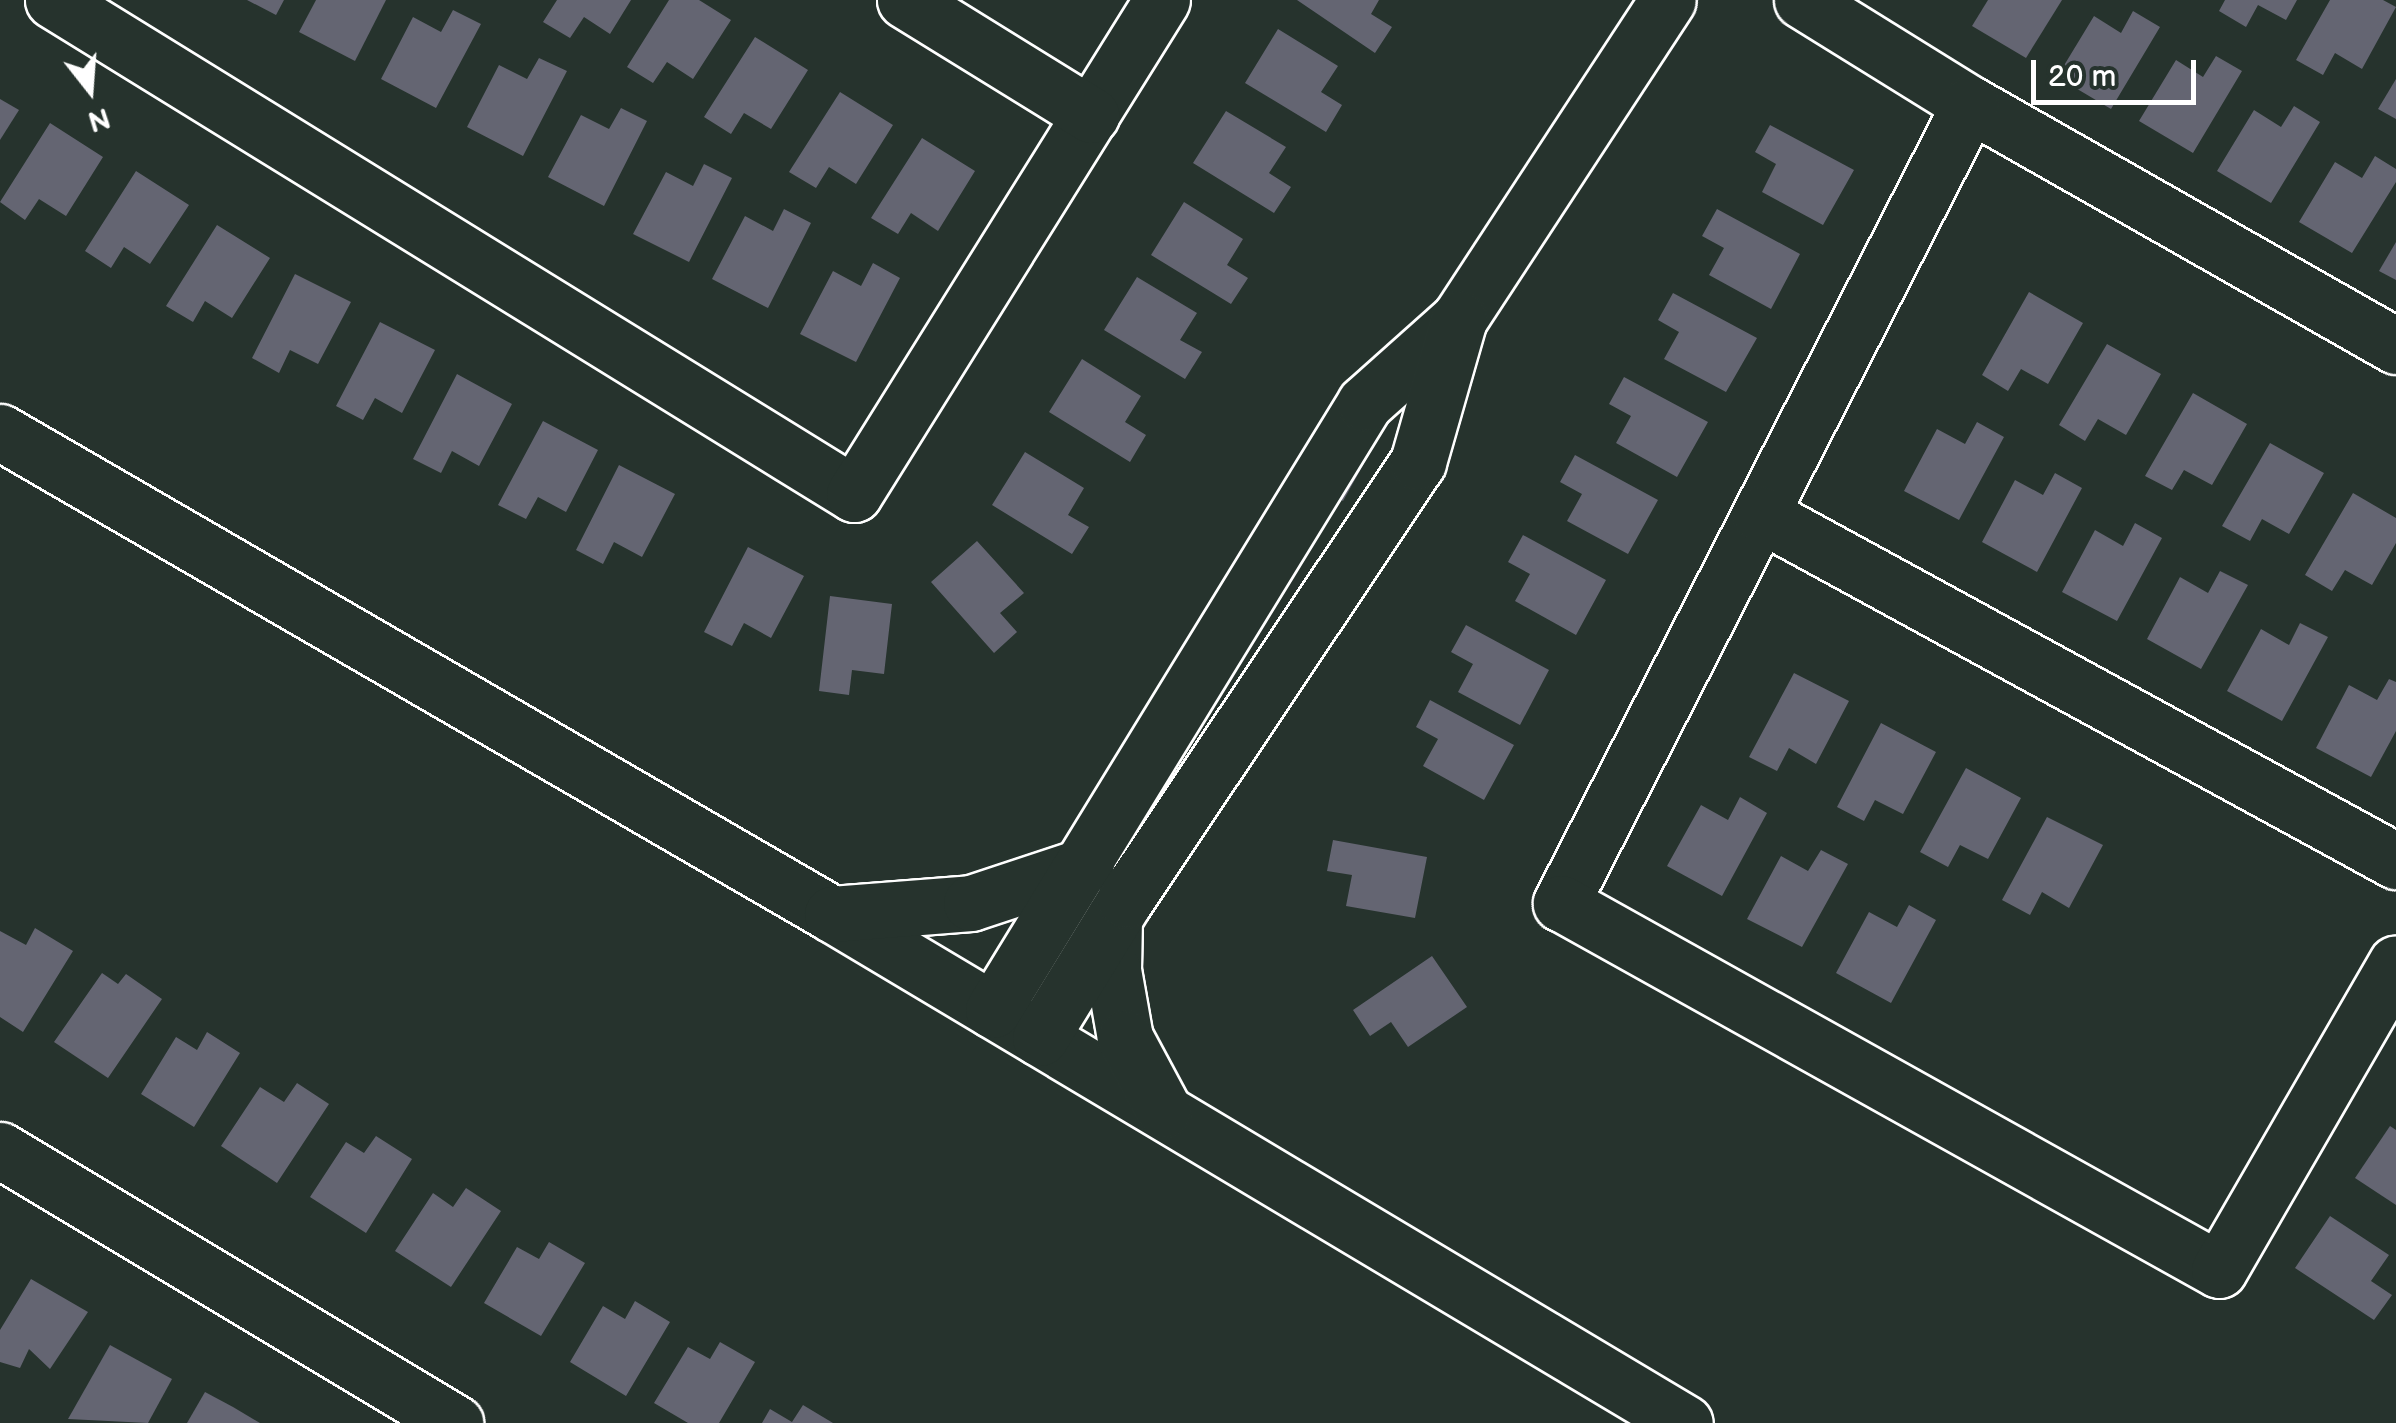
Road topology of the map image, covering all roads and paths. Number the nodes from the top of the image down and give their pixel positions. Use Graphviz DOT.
graph roads {
  1 [pos="53,0"];
  2 [pos="905,0"];
  3 [pos="1162,0"];
  4 [pos="1668,0"];
  5 [pos="1802,0"];
  6 [pos="1970,104"];
  7 [pos="1091,115"];
  8 [pos="1460,319"];
  9 [pos="2396,346"];
  10 [pos="0,432"];
  11 [pos="1760,514"];
  12 [pos="2396,861"];
  13 [pos="1086,866"];
  14 [pos="832,914"];
  15 [pos="1114,918"];
  16 [pos="2396,964"];
  17 [pos="993,1010"];
  18 [pos="1040,1038"];
  19 [pos="1164,1111"];
  20 [pos="0,1150"];
  21 [pos="454,1423"];
  22 [pos="1685,1423"];
  1 -- 7 [label="street"];
  2 -- 7 [label="street"];
  3 -- 7 [label="street"];
  4 -- 8 [label="street"];
  5 -- 6 [label="street"];
  6 -- 9 [label="street"];
  6 -- 11 [label="street"];
  8 -- 13 [label="street"];
  8 -- 15 [label="street"];
  10 -- 14 [label="street"];
  11 -- 12 [label="street"];
  11 -- 16 [label="street"];
  13 -- 14 [label="street"];
  13 -- 17 [label="street"];
  14 -- 17 [label="street"];
  15 -- 18 [label="street"];
  15 -- 19 [label="street"];
  17 -- 18 [label="street"];
  18 -- 19 [label="street"];
  19 -- 22 [label="street"];
  20 -- 21 [label="street"];
}
